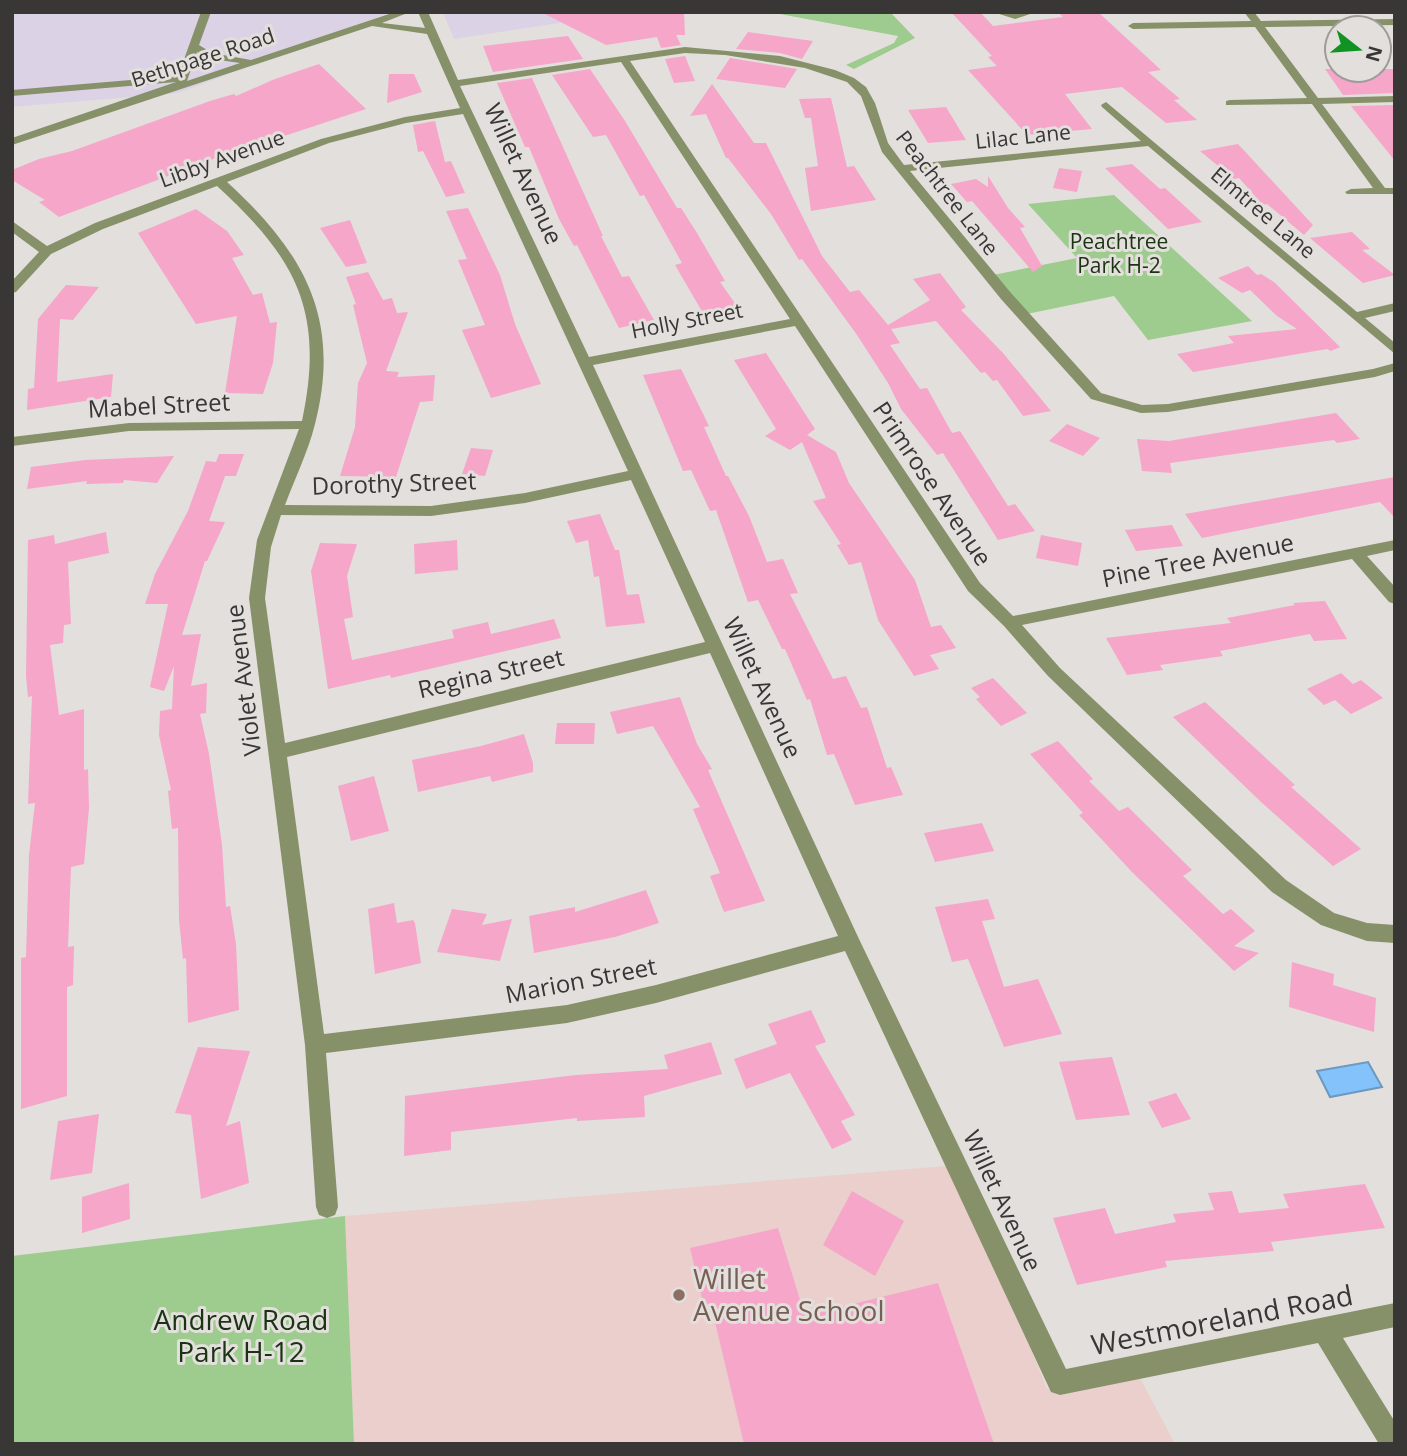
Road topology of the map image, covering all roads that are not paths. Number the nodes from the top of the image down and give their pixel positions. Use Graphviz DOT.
graph roads {
  1 [pos="206,12"];
  2 [pos="405,12"];
  3 [pos="423,12"];
  4 [pos="998,12"];
  5 [pos="1031,12"];
  6 [pos="1249,12"];
  7 [pos="1395,22"];
  8 [pos="369,24"];
  9 [pos="1258,25"];
  10 [pos="1133,26"];
  11 [pos="432,33"];
  12 [pos="194,46"];
  13 [pos="624,59"];
  14 [pos="257,61"];
  15 [pos="182,82"];
  16 [pos="454,84"];
  17 [pos="12,93"];
  18 [pos="1395,99"];
  19 [pos="1314,100"];
  20 [pos="1230,103"];
  21 [pos="1106,105"];
  22 [pos="467,110"];
  23 [pos="12,142"];
  24 [pos="1150,143"];
  25 [pos="901,169"];
  26 [pos="219,181"];
  27 [pos="1381,191"];
  28 [pos="1395,191"];
  29 [pos="1350,192"];
  30 [pos="12,225"];
  31 [pos="47,251"];
  32 [pos="12,289"];
  33 [pos="1395,307"];
  34 [pos="1355,316"];
  35 [pos="797,322"];
  36 [pos="1395,350"];
  37 [pos="585,362"];
  38 [pos="1395,366"];
  39 [pos="307,425"];
  40 [pos="12,442"];
  41 [pos="636,474"];
  42 [pos="277,510"];
  43 [pos="1395,545"];
  44 [pos="1356,553"];
  45 [pos="1395,598"];
  46 [pos="1010,622"];
  47 [pos="716,645"];
  48 [pos="278,752"];
  49 [pos="1395,934"];
  50 [pos="850,941"];
  51 [pos="315,1045"];
  52 [pos="327,1207"];
  53 [pos="1395,1315"];
  54 [pos="1324,1330"];
  55 [pos="1060,1382"];
  56 [pos="1394,1444"];
  1 -- 12 [label="street"];
  2 -- 8 [label="street, Bethpage Road"];
  3 -- 11 [label="street, Willet Avenue"];
  4 -- 5 [label="street"];
  6 -- 9 [label="street"];
  7 -- 9 [label="street"];
  8 -- 11 [label="street"];
  8 -- 14 [label="street, Bethpage Road"];
  9 -- 10 [label="street"];
  9 -- 19 [label="street"];
  11 -- 16 [label="street, Willet Avenue"];
  12 -- 14 [label="street"];
  12 -- 15 [label="street"];
  13 -- 16 [label="street, Peachtree Lane"];
  13 -- 25 [label="street, Peachtree Lane"];
  13 -- 35 [label="street, Primrose Avenue"];
  14 -- 15 [label="street, Bethpage Road"];
  15 -- 17 [label="street"];
  15 -- 23 [label="street, Bethpage Road"];
  16 -- 22 [label="street, Willet Avenue"];
  18 -- 19 [label="street"];
  19 -- 20 [label="street"];
  19 -- 27 [label="street"];
  21 -- 24 [label="street, Elmtree Lane"];
  22 -- 26 [label="street, Libby Avenue"];
  22 -- 37 [label="street, Willet Avenue"];
  24 -- 25 [label="street, Lilac Lane"];
  24 -- 34 [label="street, Elmtree Lane"];
  25 -- 38 [label="street, Peachtree Lane"];
  26 -- 31 [label="street, Libby Avenue"];
  26 -- 39 [label="street, Violet Avenue"];
  27 -- 28 [label="street"];
  27 -- 29 [label="street"];
  30 -- 31 [label="street"];
  31 -- 32 [label="street, Libby Avenue"];
  33 -- 34 [label="street"];
  34 -- 36 [label="street, Elmtree Lane"];
  35 -- 37 [label="street, Holly Street"];
  35 -- 46 [label="street, Primrose Avenue"];
  37 -- 41 [label="street, Willet Avenue"];
  39 -- 40 [label="street, Mabel Street"];
  39 -- 42 [label="street, Violet Avenue"];
  41 -- 42 [label="street, Dorothy Street"];
  41 -- 47 [label="street, Willet Avenue"];
  42 -- 48 [label="street, Violet Avenue"];
  43 -- 44 [label="street, Pine Tree Avenue"];
  44 -- 45 [label="street"];
  44 -- 46 [label="street, Pine Tree Avenue"];
  46 -- 49 [label="street, Primrose Avenue"];
  47 -- 48 [label="street, Regina Street"];
  47 -- 50 [label="street, Willet Avenue"];
  48 -- 51 [label="street, Violet Avenue"];
  50 -- 51 [label="street, Marion Street"];
  50 -- 55 [label="street, Willet Avenue"];
  51 -- 52 [label="street, Violet Avenue"];
  53 -- 54 [label="street, Westmoreland Road"];
  54 -- 55 [label="street, Westmoreland Road"];
  54 -- 56 [label="street"];
}
